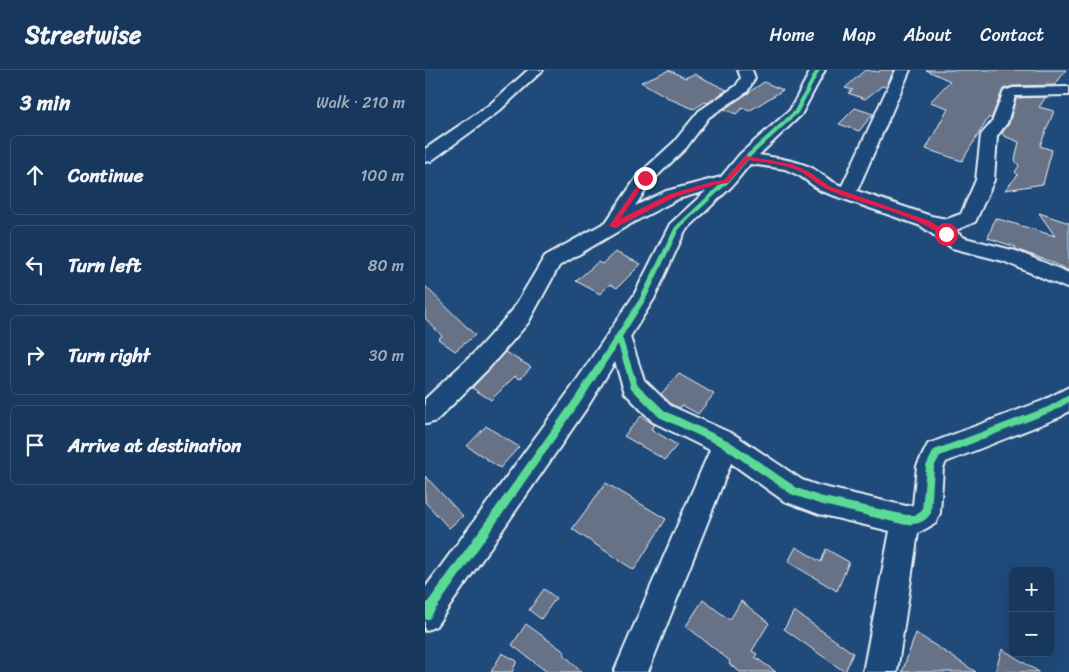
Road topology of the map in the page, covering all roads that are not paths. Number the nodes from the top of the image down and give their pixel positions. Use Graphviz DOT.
graph roads {
  1 [pos="536,70"];
  2 [pos="745,70"];
  3 [pos="818,70"];
  4 [pos="903,70"];
  5 [pos="1069,91"];
  6 [pos="425,157"];
  7 [pos="746,158"];
  8 [pos="726,182"];
  9 [pos="847,194"];
  10 [pos="928,222"];
  11 [pos="612,226"];
  12 [pos="1069,281"];
  13 [pos="619,337"];
  14 [pos="1069,398"];
  15 [pos="425,412"];
  16 [pos="726,444"];
  17 [pos="907,520"];
  18 [pos="425,615"];
  19 [pos="631,672"];
  20 [pos="880,672"];
  1 -- 6 [label="street"];
  2 -- 11 [label="street"];
  3 -- 7 [label="street"];
  4 -- 9 [label="street"];
  5 -- 10 [label="street"];
  7 -- 8 [label="street"];
  7 -- 9 [label="street"];
  8 -- 11 [label="street"];
  8 -- 13 [label="street"];
  9 -- 10 [label="street"];
  10 -- 12 [label="street"];
  11 -- 15 [label="street"];
  13 -- 16 [label="street"];
  13 -- 18 [label="street"];
  14 -- 17 [label="street"];
  16 -- 17 [label="street"];
  16 -- 19 [label="street"];
  17 -- 20 [label="street"];
}
